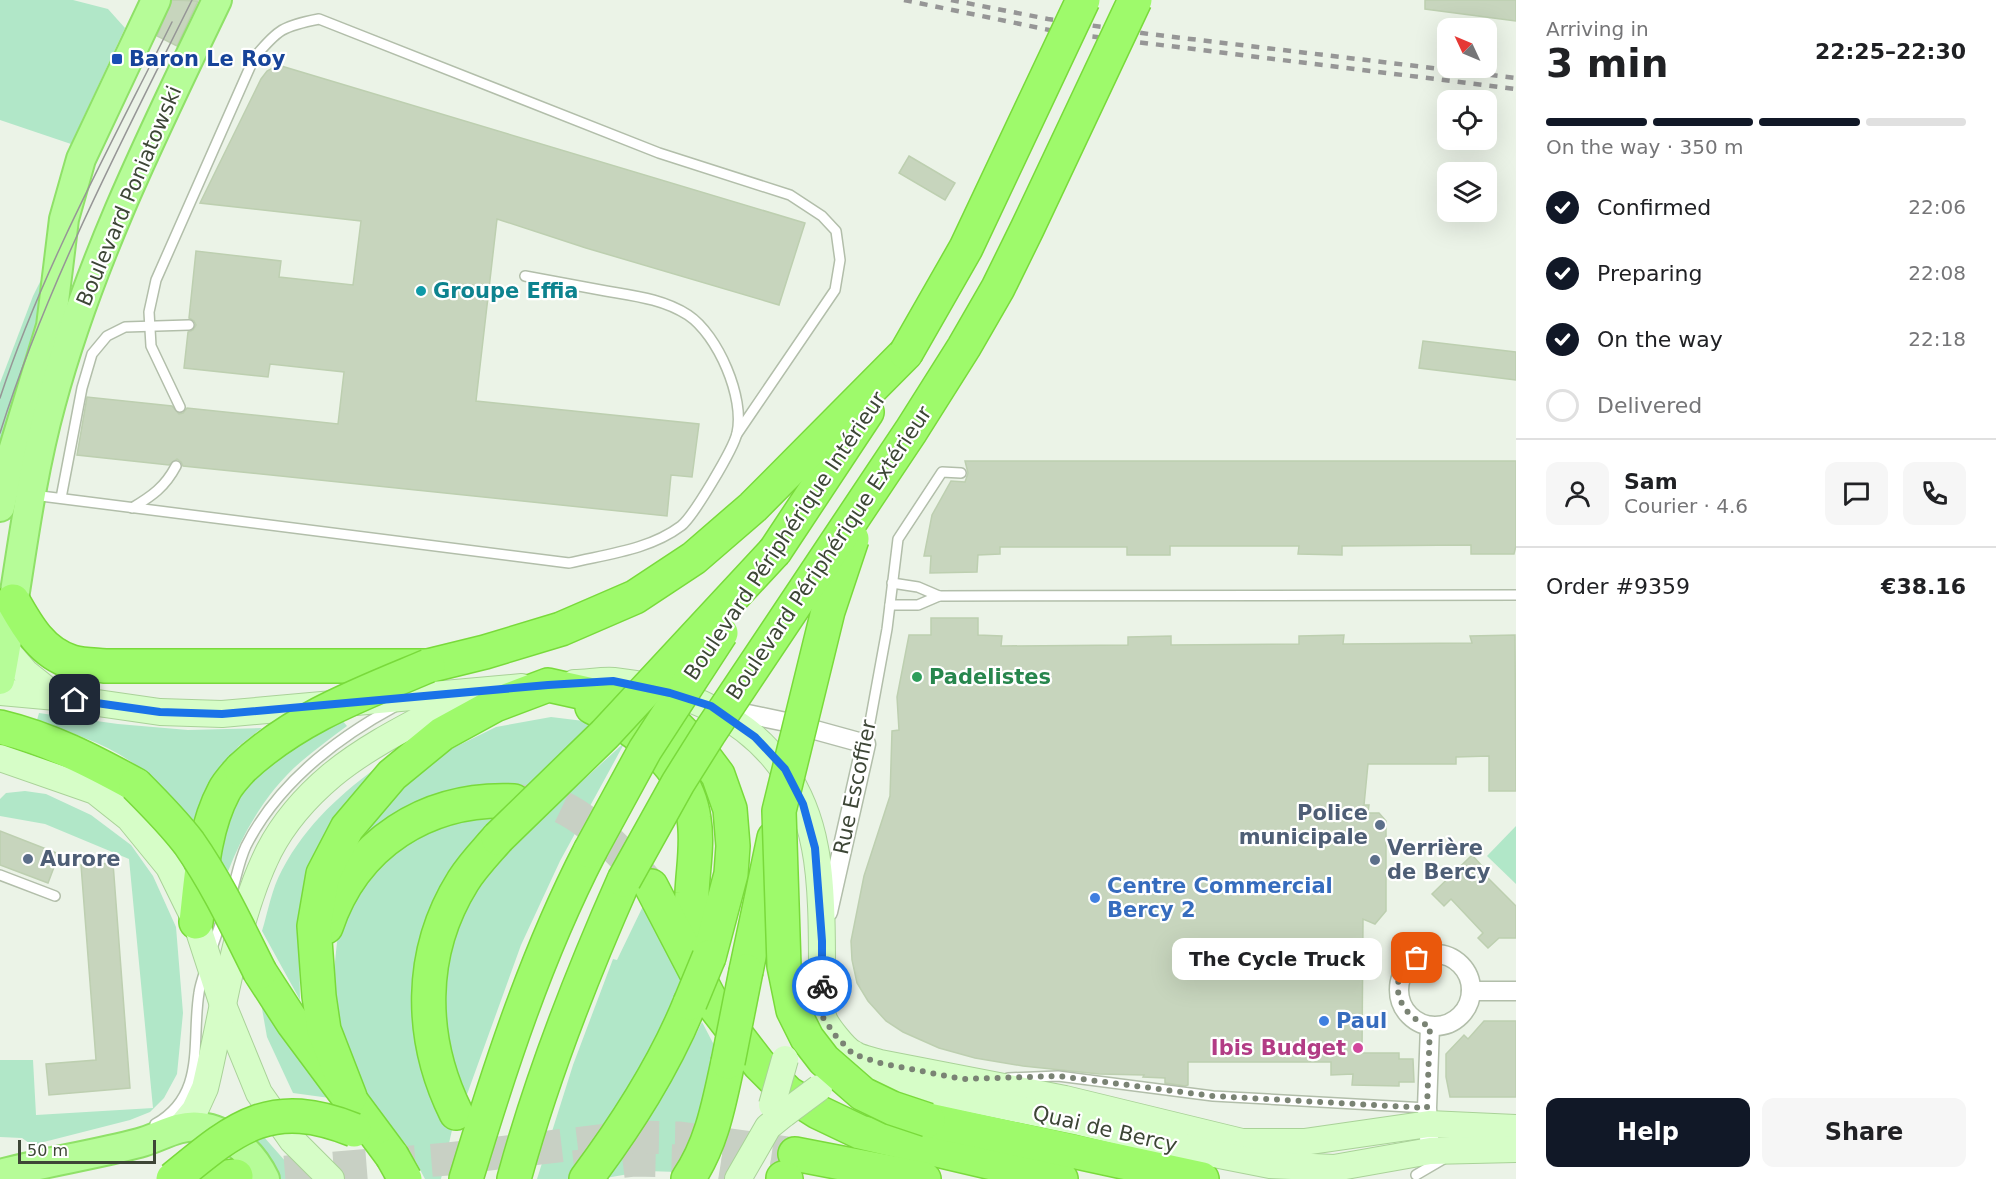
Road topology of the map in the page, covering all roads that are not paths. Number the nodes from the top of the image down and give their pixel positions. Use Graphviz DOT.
graph roads {
  1 [pos="156,0"];
  2 [pos="218,0"];
  3 [pos="1083,0"];
  4 [pos="1134,0"];
  5 [pos="525,276"];
  6 [pos="189,325"];
  7 [pos="906,353"];
  8 [pos="180,407"];
  9 [pos="737,434"];
  10 [pos="176,466"];
  11 [pos="962,473"];
  12 [pos="13,496"];
  13 [pos="866,497"];
  14 [pos="61,498"];
  15 [pos="132,508"];
  16 [pos="776,551"];
  17 [pos="892,583"];
  18 [pos="1516,595"];
  19 [pos="939,596"];
  20 [pos="13,601"];
  21 [pos="890,605"];
  22 [pos="6,650"];
  23 [pos="428,666"];
  24 [pos="0,680"];
  25 [pos="548,685"];
  26 [pos="0,692"];
  27 [pos="472,692"];
  28 [pos="56,697"];
  29 [pos="411,698"];
  30 [pos="711,706"];
  31 [pos="0,727"];
  32 [pos="866,744"];
  33 [pos="0,758"];
  34 [pos="514,801"];
  35 [pos="779,811"];
  36 [pos="0,875"];
  37 [pos="638,883"];
  38 [pos="56,896"];
  39 [pos="196,922"];
  40 [pos="822,941"];
  41 [pos="700,958"];
  42 [pos="208,960"];
  43 [pos="318,964"];
  44 [pos="1471,991"];
  45 [pos="1516,991"];
  46 [pos="223,1005"];
  47 [pos="1430,1026"];
  48 [pos="962,1079"];
  49 [pos="350,1097"];
  50 [pos="456,1113"];
  51 [pos="774,1116"];
  52 [pos="1428,1116"];
  53 [pos="181,1127"];
  54 [pos="1516,1128"];
  55 [pos="146,1129"];
  56 [pos="137,1134"];
  57 [pos="1516,1149"];
  58 [pos="1460,1150"];
  59 [pos="1430,1151"];
  60 [pos="398,1167"];
  61 [pos="788,1171"];
  62 [pos="3,1174"];
  63 [pos="1416,1175"];
  64 [pos="236,1178"];
  65 [pos="172,1179"];
  66 [pos="331,1179"];
  67 [pos="466,1179"];
  68 [pos="514,1179"];
  69 [pos="586,1179"];
  70 [pos="688,1179"];
  71 [pos="738,1179"];
  72 [pos="924,1179"];
  73 [pos="1061,1179"];
  74 [pos="1203,1179"];
  1 -- 12 [label="main road, Boulevard Poniatowski"];
  2 -- 12 [label="main road, Boulevard Poniatowski"];
  3 -- 7 [label="highway, Boulevard Périphérique Intérieur, bridge"];
  4 -- 13 [label="highway, Boulevard Périphérique Extérieur, bridge"];
  5 -- 9 [label="lane"];
  6 -- 14 [label="lane"];
  7 -- 16 [label="highway, Boulevard Périphérique Intérieur"];
  7 -- 23 [label="highway"];
  8 -- 9 [label="lane"];
  9 -- 15 [label="lane"];
  10 -- 15 [label="lane"];
  11 -- 17 [label="lane, Rue Escoffier"];
  12 -- 14 [label="lane"];
  12 -- 20 [label="main road, Boulevard Poniatowski"];
  13 -- 35 [label="highway, bridge"];
  13 -- 37 [label="highway, Boulevard Périphérique Extérieur, bridge"];
  14 -- 15 [label="lane"];
  16 -- 50 [label="highway, bridge"];
  16 -- 67 [label="highway, Boulevard Périphérique Intérieur, bridge"];
  17 -- 19 [label="lane"];
  17 -- 21 [label="lane, Rue Escoffier"];
  18 -- 19 [label="lane"];
  19 -- 21 [label="lane"];
  20 -- 22 [label="main road, Boulevard Poniatowski"];
  20 -- 23 [label="highway"];
  21 -- 32 [label="lane, Rue Escoffier"];
  22 -- 24 [label="main road, Boulevard Poniatowski"];
  22 -- 28 [label="main road"];
  23 -- 39 [label="highway, bridge"];
  25 -- 27 [label="main road, Quai de Bercy"];
  25 -- 30 [label="main road, Quai de Bercy"];
  25 -- 41 [label="highway"];
  25 -- 43 [label="highway"];
  26 -- 28 [label="main road, Quai de Bercy"];
  27 -- 29 [label="main road, Quai de Bercy"];
  27 -- 46 [label="main road"];
  28 -- 29 [label="main road, Quai de Bercy"];
  29 -- 42 [label="lane"];
  30 -- 32 [label="street"];
  30 -- 40 [label="main road, Quai de Bercy"];
  31 -- 49 [label="highway, bridge"];
  32 -- 40 [label="street, Rue Escoffier"];
  33 -- 39 [label="main road"];
  34 -- 43 [label="highway"];
  35 -- 70 [label="highway, bridge"];
  35 -- 74 [label="highway, bridge"];
  36 -- 38 [label="lane"];
  37 -- 41 [label="highway"];
  37 -- 68 [label="highway, Boulevard Périphérique Extérieur"];
  39 -- 42 [label="main road"];
  40 -- 48 [label="main road, Quai de Bercy"];
  40 -- 51 [label="main road, Rue Escoffier, bridge"];
  41 -- 69 [label="highway, bridge"];
  41 -- 73 [label="highway"];
  42 -- 46 [label="main road"];
  42 -- 55 [label="lane"];
  43 -- 49 [label="highway"];
  44 -- 45 [label="street"];
  44 -- 47 [label="street"];
  44 -- 47 [label="street"];
  46 -- 53 [label="main road"];
  46 -- 66 [label="main road"];
  47 -- 52 [label="street"];
  48 -- 52 [label="lane"];
  48 -- 52 [label="main road, Quai de Bercy"];
  49 -- 60 [label="highway"];
  51 -- 59 [label="main road, Quai de Bercy, bridge"];
  51 -- 71 [label="main road, Quai de Bercy"];
  52 -- 54 [label="main road, Quai de Bercy"];
  52 -- 59 [label="street"];
  53 -- 62 [label="main road"];
  53 -- 64 [label="main road"];
  56 -- 62 [label="lane"];
  57 -- 58 [label="main road, Quai de Bercy"];
  58 -- 59 [label="main road, Quai de Bercy"];
  58 -- 63 [label="lane"];
  60 -- 65 [label="highway, bridge"];
  61 -- 72 [label="highway"];
}
